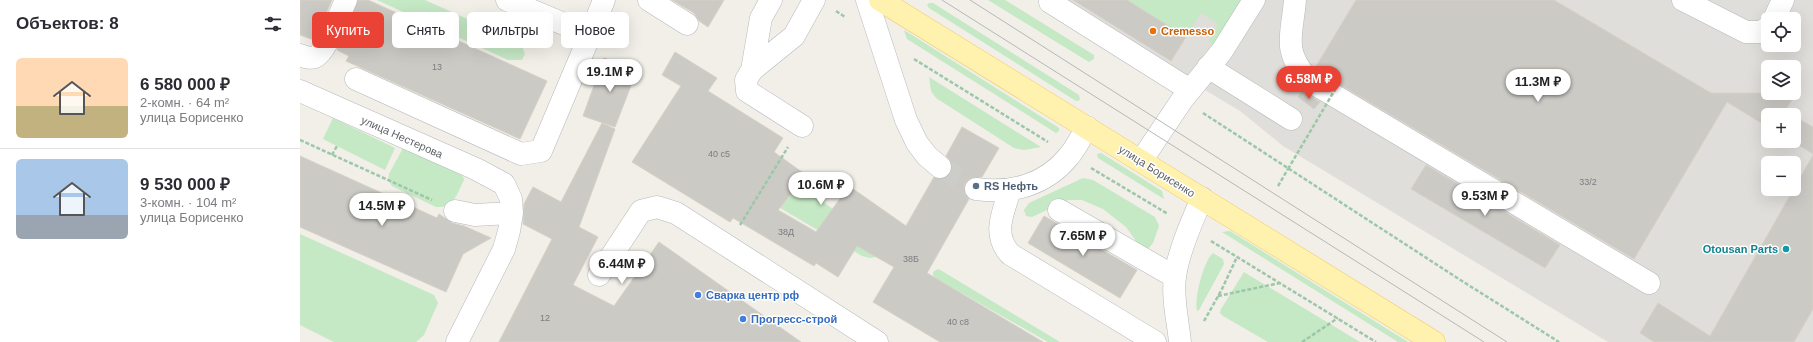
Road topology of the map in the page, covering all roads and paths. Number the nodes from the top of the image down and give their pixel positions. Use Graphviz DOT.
graph roads {
  1 [pos="346,0"];
  2 [pos="507,0"];
  3 [pos="604,0"];
  4 [pos="649,0"];
  5 [pos="771,0"];
  6 [pos="867,0"];
  7 [pos="880,0"];
  8 [pos="1254,0"];
  9 [pos="1295,0"];
  10 [pos="1682,0"];
  11 [pos="1783,0"];
  12 [pos="1050,2"];
  13 [pos="822,4"];
  14 [pos="599,12"];
  15 [pos="1777,12"];
  16 [pos="561,22"];
  17 [pos="687,24"];
  18 [pos="1761,32"];
  19 [pos="881,39"];
  20 [pos="584,48"];
  21 [pos="300,55"];
  22 [pos="1208,68"];
  23 [pos="752,70"];
  24 [pos="356,79"];
  25 [pos="1336,88"];
  26 [pos="1186,95"];
  27 [pos="302,98"];
  28 [pos="1291,119"];
  29 [pos="802,126"];
  30 [pos="1087,127"];
  31 [pos="300,140"];
  32 [pos="337,146"];
  33 [pos="332,155"];
  34 [pos="1070,155"];
  35 [pos="781,159"];
  36 [pos="1141,161"];
  37 [pos="940,168"];
  38 [pos="1288,169"];
  39 [pos="1278,186"];
  40 [pos="976,189"];
  41 [pos="1010,190"];
  42 [pos="1202,198"];
  43 [pos="1059,210"];
  44 [pos="455,211"];
  45 [pos="512,213"];
  46 [pos="747,213"];
  47 [pos="1189,227"];
  48 [pos="1237,257"];
  49 [pos="598,275"];
  50 [pos="1175,277"];
  51 [pos="1280,283"];
  52 [pos="1649,283"];
  53 [pos="1218,296"];
  54 [pos="1338,318"];
  55 [pos="1203,322"];
  56 [pos="457,342"];
  57 [pos="876,342"];
  58 [pos="1155,342"];
  59 [pos="1180,342"];
  60 [pos="1302,342"];
  61 [pos="1376,342"];
  62 [pos="1434,342"];
  63 [pos="1559,342"];
  1 -- 21 [label="lane"];
  2 -- 16 [label="lane"];
  3 -- 14 [label="lane"];
  4 -- 17 [label="lane"];
  5 -- 23 [label="lane"];
  6 -- 19 [label="lane"];
  7 -- 30 [label="main road, улица Борисенко"];
  8 -- 22 [label="lane"];
  9 -- 52 [label="lane"];
  10 -- 18 [label="lane"];
  11 -- 15 [label="lane"];
  12 -- 26 [label="lane"];
  13 -- 19 [label="path"];
  13 -- 23 [label="lane"];
  19 -- 34 [label="path"];
  19 -- 37 [label="lane"];
  20 -- 24 [label="lane"];
  22 -- 26 [label="lane"];
  22 -- 28 [label="lane"];
  23 -- 29 [label="lane"];
  25 -- 38 [label="path, bridge"];
  26 -- 36 [label="lane"];
  26 -- 38 [label="path"];
  27 -- 45 [label="lane, улица Нестерова"];
  30 -- 34 [label="lane"];
  30 -- 36 [label="main road, улица Борисенко"];
  31 -- 33 [label="path"];
  32 -- 33 [label="path"];
  33 -- 44 [label="path"];
  34 -- 41 [label="lane"];
  34 -- 47 [label="path"];
  35 -- 46 [label="path"];
  36 -- 42 [label="main road, улица Борисенко"];
  38 -- 39 [label="path"];
  38 -- 63 [label="path"];
  40 -- 41 [label="lane"];
  41 -- 58 [label="lane"];
  42 -- 47 [label="lane"];
  42 -- 62 [label="main road, улица Борисенко"];
  43 -- 50 [label="lane"];
  44 -- 45 [label="lane"];
  45 -- 56 [label="lane"];
  47 -- 48 [label="path"];
  47 -- 50 [label="lane"];
  48 -- 51 [label="path"];
  48 -- 53 [label="path"];
  49 -- 57 [label="lane"];
  50 -- 59 [label="lane"];
  51 -- 53 [label="path"];
  51 -- 54 [label="path"];
  53 -- 55 [label="path"];
  54 -- 60 [label="path"];
  54 -- 61 [label="path"];
}
